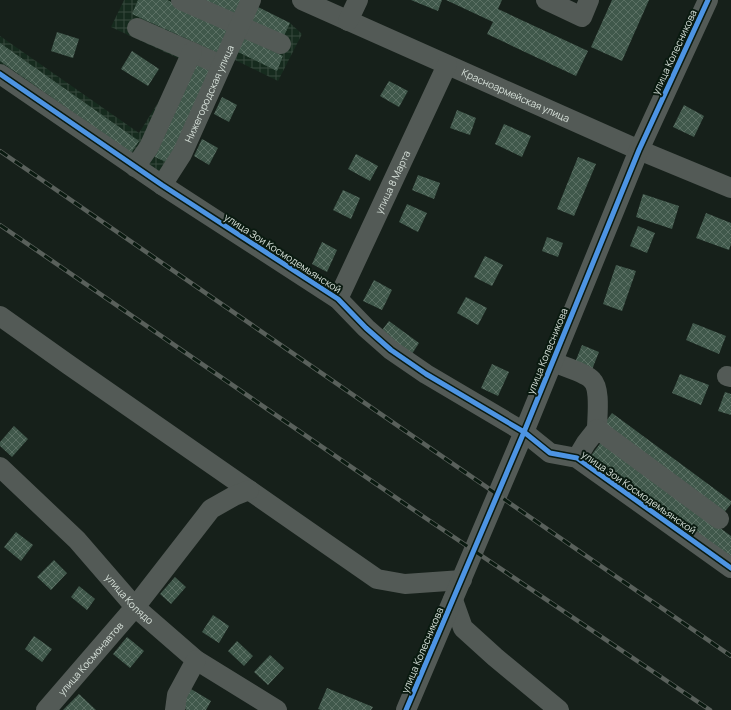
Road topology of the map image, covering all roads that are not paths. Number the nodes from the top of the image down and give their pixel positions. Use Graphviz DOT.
graph roads {
  1 [pos="181,0"];
  2 [pos="251,0"];
  3 [pos="302,0"];
  4 [pos="358,0"];
  5 [pos="546,0"];
  6 [pos="589,0"];
  7 [pos="708,0"];
  8 [pos="348,21"];
  9 [pos="239,26"];
  10 [pos="137,28"];
  11 [pos="281,44"];
  12 [pos="192,52"];
  13 [pos="221,65"];
  14 [pos="447,65"];
  15 [pos="0,74"];
  16 [pos="639,150"];
  17 [pos="135,167"];
  18 [pos="162,186"];
  19 [pos="731,188"];
  20 [pos="338,299"];
  21 [pos="0,316"];
  22 [pos="553,362"];
  23 [pos="597,429"];
  24 [pos="524,432"];
  25 [pos="577,458"];
  26 [pos="0,467"];
  27 [pos="249,490"];
  28 [pos="719,518"];
  29 [pos="731,568"];
  30 [pos="462,580"];
  31 [pos="453,600"];
  32 [pos="135,607"];
  33 [pos="196,660"];
  34 [pos="46,710"];
  35 [pos="174,710"];
  36 [pos="277,710"];
  37 [pos="406,710"];
  38 [pos="559,710"];
  1 -- 9 [label="street"];
  2 -- 9 [label="street, Нижегородская улица"];
  3 -- 8 [label="street, Красноармейская улица"];
  4 -- 8 [label="street"];
  5 -- 6 [label="street"];
  7 -- 16 [label="street, улица Колесникова"];
  8 -- 14 [label="street, Красноармейская улица"];
  9 -- 11 [label="street"];
  9 -- 13 [label="street, Нижегородская улица"];
  10 -- 12 [label="street"];
  12 -- 13 [label="street"];
  12 -- 17 [label="street"];
  13 -- 18 [label="street, Нижегородская улица"];
  14 -- 16 [label="street, Красноармейская улица"];
  14 -- 20 [label="street, улица 8 Марта"];
  15 -- 17 [label="street, улица Зои Космодемьянской"];
  16 -- 19 [label="street, Красноармейская улица"];
  16 -- 22 [label="street, улица Колесникова"];
  17 -- 18 [label="street, улица Зои Космодемьянской"];
  18 -- 20 [label="street, улица Зои Космодемьянской"];
  20 -- 24 [label="street, улица Зои Космодемьянской"];
  21 -- 27 [label="street"];
  22 -- 23 [label="street"];
  22 -- 24 [label="street, улица Колесникова"];
  23 -- 25 [label="street"];
  23 -- 28 [label="street"];
  24 -- 25 [label="street, улица Зои Космодемьянской"];
  24 -- 30 [label="street, улица Колесникова"];
  25 -- 29 [label="street, улица Зои Космодемьянской"];
  26 -- 32 [label="street, улица Колядо"];
  27 -- 30 [label="street"];
  27 -- 32 [label="street, улица Космонавтов"];
  30 -- 31 [label="street, улица Колесникова"];
  31 -- 37 [label="street, улица Колесникова"];
  31 -- 38 [label="street"];
  32 -- 33 [label="street, улица Колядо"];
  32 -- 34 [label="street, улица Космонавтов"];
  33 -- 35 [label="street"];
  33 -- 36 [label="street, улица Колядо"];
}
